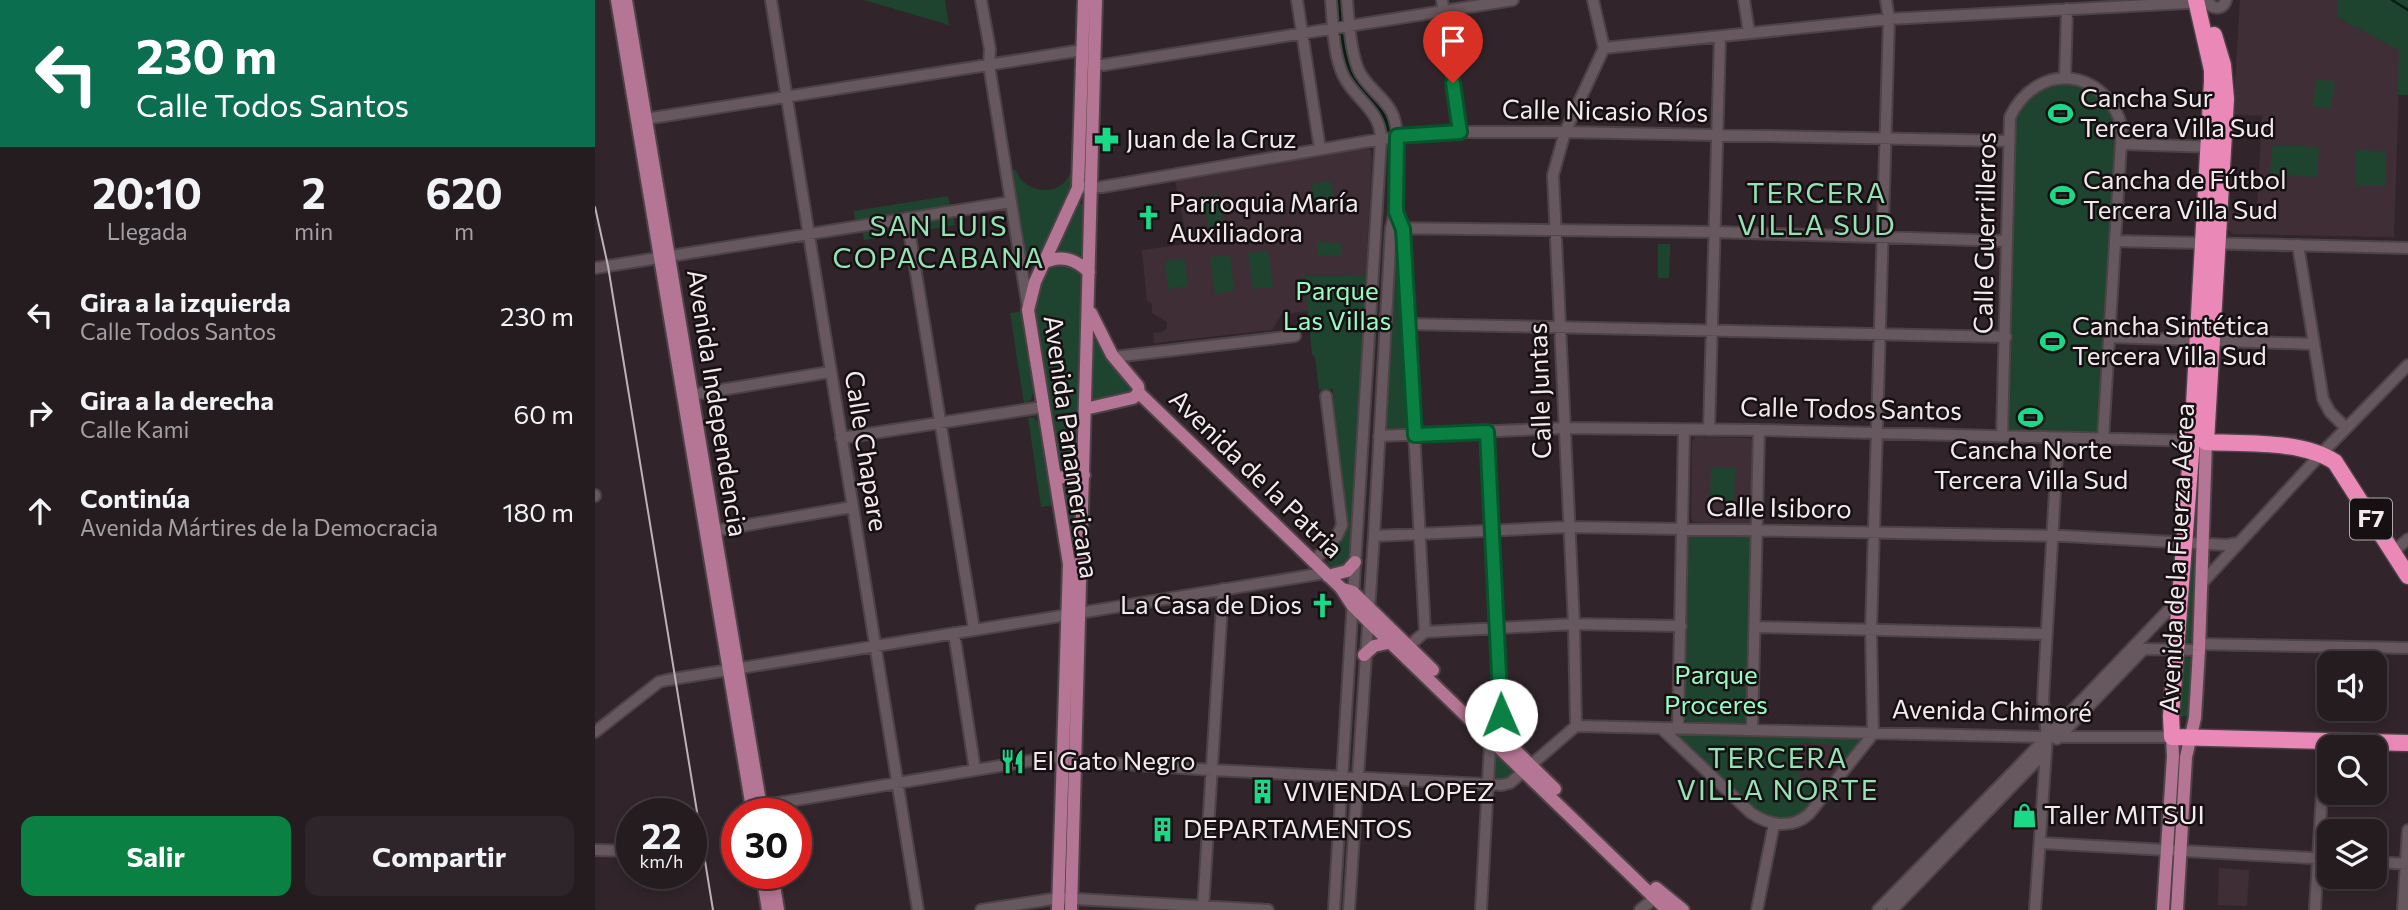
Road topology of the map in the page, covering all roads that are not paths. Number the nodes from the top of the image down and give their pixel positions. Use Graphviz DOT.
graph roads {
  1 [pos="617,0"];
  2 [pos="626,0"];
  3 [pos="771,0"];
  4 [pos="981,0"];
  5 [pos="1084,0"];
  6 [pos="1097,0"];
  7 [pos="1297,0"];
  8 [pos="1331,0"];
  9 [pos="1347,0"];
  10 [pos="1513,0"];
  11 [pos="1594,0"];
  12 [pos="1744,0"];
  13 [pos="1886,0"];
  14 [pos="2226,0"];
  15 [pos="2202,1"];
  16 [pos="1442,5"];
  17 [pos="2067,9"];
  18 [pos="1889,19"];
  19 [pos="1349,25"];
  20 [pos="1333,27"];
  21 [pos="1302,32"];
  22 [pos="1748,32"];
  23 [pos="1720,37"];
  24 [pos="1604,48"];
  25 [pos="1089,49"];
  26 [pos="1089,64"];
  27 [pos="989,65"];
  28 [pos="2065,78"];
  29 [pos="785,95"];
  30 [pos="642,120"];
  31 [pos="1460,132"];
  32 [pos="1565,132"];
  33 [pos="1717,135"];
  34 [pos="1397,136"];
  35 [pos="1381,139"];
  36 [pos="1884,139"];
  37 [pos="2009,141"];
  38 [pos="2122,144"];
  39 [pos="2215,147"];
  40 [pos="1320,149"];
  41 [pos="1078,188"];
  42 [pos="1092,188"];
  43 [pos="1011,202"];
  44 [pos="1396,212"];
  45 [pos="907,218"];
  46 [pos="1391,228"];
  47 [pos="1403,229"];
  48 [pos="1555,230"];
  49 [pos="1714,232"];
  50 [pos="808,235"];
  51 [pos="1881,237"];
  52 [pos="2007,241"];
  53 [pos="2116,241"];
  54 [pos="2210,243"];
  55 [pos="2298,245"];
  56 [pos="2408,248"];
  57 [pos="664,258"];
  58 [pos="1043,263"];
  59 [pos="1021,266"];
  60 [pos="595,268"];
  61 [pos="1089,272"];
  62 [pos="1088,306"];
  63 [pos="1028,310"];
  64 [pos="1408,324"];
  65 [pos="1560,328"];
  66 [pos="1711,329"];
  67 [pos="1879,334"];
  68 [pos="1295,336"];
  69 [pos="2005,337"];
  70 [pos="2110,337"];
  71 [pos="2205,340"];
  72 [pos="2313,344"];
  73 [pos="1114,357"];
  74 [pos="2408,365"];
  75 [pos="830,372"];
  76 [pos="1139,393"];
  77 [pos="687,396"];
  78 [pos="1326,396"];
  79 [pos="1043,407"];
  80 [pos="1085,409"];
  81 [pos="941,423"];
  82 [pos="1564,428"];
  83 [pos="2346,428"];
  84 [pos="1684,430"];
  85 [pos="1709,430"];
  86 [pos="1759,430"];
  87 [pos="1487,432"];
  88 [pos="1878,433"];
  89 [pos="1415,435"];
  90 [pos="1379,436"];
  91 [pos="2002,436"];
  92 [pos="2058,438"];
  93 [pos="841,439"];
  94 [pos="2103,439"];
  95 [pos="2199,441"];
  96 [pos="2322,453"];
  97 [pos="1084,475"];
  98 [pos="1055,478"];
  99 [pos="852,507"];
  100 [pos="1568,527"];
  101 [pos="1682,529"];
  102 [pos="1493,530"];
  103 [pos="1758,530"];
  104 [pos="710,531"];
  105 [pos="1875,533"];
  106 [pos="1420,534"];
  107 [pos="1374,536"];
  108 [pos="2053,536"];
  109 [pos="2408,539"];
  110 [pos="2183,541"];
  111 [pos="2204,542"];
  112 [pos="2238,543"];
  113 [pos="2392,553"];
  114 [pos="1313,562"];
  115 [pos="1355,562"];
  116 [pos="1326,575"];
  117 [pos="2408,576"];
  118 [pos="2203,582"];
  119 [pos="1223,589"];
  120 [pos="1349,595"];
  121 [pos="2179,599"];
  122 [pos="1075,612"];
  123 [pos="1368,614"];
  124 [pos="1574,624"];
  125 [pos="1681,626"];
  126 [pos="1755,627"];
  127 [pos="1498,628"];
  128 [pos="974,629"];
  129 [pos="1871,631"];
  130 [pos="1425,632"];
  131 [pos="954,633"];
  132 [pos="2047,634"];
  133 [pos="1392,642"];
  134 [pos="876,646"];
  135 [pos="2199,647"];
  136 [pos="2408,648"];
  137 [pos="1405,649"];
  138 [pos="2175,649"];
  139 [pos="1364,655"];
  140 [pos="735,669"];
  141 [pos="1576,726"];
  142 [pos="1661,728"];
  143 [pos="1678,728"];
  144 [pos="1752,730"];
  145 [pos="595,732"];
  146 [pos="1491,733"];
  147 [pos="1873,734"];
  148 [pos="2053,737"];
  149 [pos="2172,737"];
  150 [pos="2191,738"];
  151 [pos="2317,742"];
  152 [pos="2387,743"];
  153 [pos="2408,743"];
  154 [pos="2045,751"];
  155 [pos="1070,760"];
  156 [pos="1527,768"];
  157 [pos="975,770"];
  158 [pos="1213,770"];
  159 [pos="1342,775"];
  160 [pos="1357,776"];
  161 [pos="898,782"];
  162 [pos="1488,785"];
  163 [pos="755,798"];
  164 [pos="812,799"];
  165 [pos="1775,824"];
  166 [pos="2408,830"];
  167 [pos="2041,843"];
  168 [pos="595,850"];
  169 [pos="616,850"];
  170 [pos="2167,850"];
  171 [pos="2181,851"];
  172 [pos="2317,858"];
  173 [pos="2387,863"];
  174 [pos="2407,864"];
  175 [pos="765,889"];
  176 [pos="775,889"];
  177 [pos="2319,889"];
  178 [pos="1658,895"];
  179 [pos="1065,904"];
  180 [pos="1203,908"];
  181 [pos="2034,909"];
  182 [pos="768,910"];
  183 [pos="778,910"];
  184 [pos="918,910"];
  185 [pos="981,910"];
  186 [pos="1268,910"];
  187 [pos="1333,910"];
  188 [pos="1349,910"];
  189 [pos="1481,910"];
  190 [pos="1640,910"];
  191 [pos="1667,910"];
  192 [pos="1682,910"];
  193 [pos="1758,910"];
  194 [pos="1878,910"];
  195 [pos="1892,910"];
  196 [pos="2163,910"];
  197 [pos="2177,910"];
  198 [pos="2315,910"];
  199 [pos="2403,910"];
  1 -- 30 [label="main road, Avenida Independencia"];
  2 -- 30 [label="main road, Avenida Independencia"];
  3 -- 29 [label="street, Calle Chapare"];
  4 -- 27 [label="street"];
  5 -- 25 [label="main road, Avenida Panamericana"];
  6 -- 25 [label="main road, Avenida Panamericana"];
  7 -- 21 [label="street"];
  8 -- 20 [label="street"];
  9 -- 19 [label="street"];
  10 -- 16 [label="street"];
  11 -- 24 [label="street"];
  12 -- 22 [label="street"];
  13 -- 18 [label="street"];
  14 -- 15 [label="street"];
  15 -- 17 [label="street"];
  15 -- 39 [label="highway, Avenida de la Fuerza Aérea"];
  16 -- 19 [label="street"];
  16 -- 31 [label="street"];
  17 -- 18 [label="street"];
  17 -- 28 [label="street"];
  18 -- 22 [label="street"];
  18 -- 36 [label="street"];
  19 -- 20 [label="street"];
  19 -- 34 [label="street"];
  20 -- 21 [label="street"];
  20 -- 35 [label="street"];
  21 -- 26 [label="street"];
  21 -- 40 [label="street"];
  22 -- 23 [label="street"];
  23 -- 24 [label="street"];
  23 -- 33 [label="street"];
  24 -- 32 [label="street, Calle Juntas"];
  25 -- 26 [label="main road, Avenida Panamericana"];
  25 -- 27 [label="street"];
  26 -- 41 [label="main road, Avenida Panamericana"];
  26 -- 42 [label="main road, Avenida Panamericana"];
  27 -- 29 [label="street"];
  27 -- 43 [label="street"];
  28 -- 37 [label="street, Calle Guerrilleros"];
  28 -- 38 [label="street"];
  29 -- 30 [label="street"];
  29 -- 50 [label="street, Calle Chapare"];
  30 -- 57 [label="main road, Avenida Independencia"];
  31 -- 32 [label="street, Calle Nicasio Ríos"];
  31 -- 34 [label="street, Calle Nicasio Ríos"];
  32 -- 33 [label="street, Calle Nicasio Ríos"];
  32 -- 48 [label="street, Calle Juntas"];
  33 -- 36 [label="street, Calle Nicasio Ríos"];
  33 -- 49 [label="street"];
  34 -- 35 [label="street, Calle Nicasio Ríos"];
  34 -- 44 [label="street"];
  35 -- 40 [label="street, Calle Nicasio Ríos"];
  35 -- 115 [label="street"];
  36 -- 37 [label="street, Calle Nicasio Ríos"];
  36 -- 51 [label="street"];
  37 -- 52 [label="street, Calle Guerrilleros"];
  38 -- 39 [label="street"];
  38 -- 53 [label="street"];
  39 -- 54 [label="highway, Avenida de la Fuerza Aérea"];
  40 -- 42 [label="street, Calle Nicasio Ríos"];
  41 -- 42 [label="street, Calle Nicasio Ríos"];
  41 -- 58 [label="main road, Avenida Panamericana"];
  42 -- 61 [label="main road, Avenida Panamericana"];
  43 -- 45 [label="street"];
  43 -- 59 [label="street"];
  44 -- 46 [label="street"];
  44 -- 47 [label="street"];
  45 -- 50 [label="street"];
  45 -- 81 [label="street"];
  46 -- 47 [label="street"];
  46 -- 90 [label="street"];
  47 -- 48 [label="street"];
  47 -- 64 [label="street"];
  48 -- 49 [label="street"];
  48 -- 65 [label="street, Calle Juntas"];
  49 -- 51 [label="street"];
  49 -- 66 [label="street"];
  50 -- 57 [label="street"];
  50 -- 75 [label="street, Calle Chapare"];
  51 -- 52 [label="street"];
  51 -- 67 [label="street"];
  52 -- 69 [label="street, Calle Guerrilleros"];
  53 -- 54 [label="street"];
  53 -- 70 [label="street"];
  54 -- 55 [label="street"];
  54 -- 71 [label="highway, Avenida de la Fuerza Aérea"];
  55 -- 56 [label="street"];
  55 -- 72 [label="street"];
  57 -- 60 [label="street"];
  57 -- 77 [label="main road, Avenida Independencia"];
  58 -- 59 [label="street"];
  58 -- 61 [label="main road"];
  58 -- 63 [label="main road, Avenida Panamericana"];
  59 -- 63 [label="street"];
  61 -- 62 [label="main road, Avenida Panamericana"];
  62 -- 73 [label="main road, Avenida de la Patria"];
  62 -- 80 [label="main road, Avenida Panamericana"];
  63 -- 79 [label="main road, Avenida Panamericana"];
  64 -- 65 [label="street"];
  64 -- 89 [label="street"];
  65 -- 66 [label="street"];
  65 -- 82 [label="street, Calle Juntas"];
  66 -- 67 [label="street"];
  66 -- 85 [label="street"];
  67 -- 69 [label="street"];
  67 -- 88 [label="street"];
  68 -- 73 [label="street"];
  69 -- 91 [label="street, Calle Guerrilleros"];
  70 -- 71 [label="street"];
  70 -- 94 [label="street"];
  71 -- 72 [label="street"];
  71 -- 95 [label="highway, Avenida de la Fuerza Aérea"];
  72 -- 83 [label="street"];
  73 -- 76 [label="main road, Avenida de la Patria"];
  74 -- 83 [label="street"];
  75 -- 77 [label="street"];
  75 -- 93 [label="street, Calle Chapare"];
  76 -- 80 [label="main road, Avenida de la Patria"];
  76 -- 114 [label="main road, Avenida de la Patria"];
  77 -- 104 [label="main road, Avenida Independencia"];
  78 -- 114 [label="street"];
  79 -- 81 [label="street"];
  79 -- 98 [label="main road, Avenida Panamericana"];
  80 -- 97 [label="main road, Avenida Panamericana"];
  81 -- 93 [label="street"];
  81 -- 128 [label="street"];
  82 -- 84 [label="street, Calle Todos Santos"];
  82 -- 87 [label="street, Calle Todos Santos"];
  82 -- 100 [label="street, Calle Juntas"];
  83 -- 96 [label="street"];
  84 -- 85 [label="street, Calle Todos Santos"];
  84 -- 101 [label="street"];
  85 -- 86 [label="street, Calle Todos Santos"];
  86 -- 88 [label="street, Calle Todos Santos"];
  86 -- 103 [label="street"];
  87 -- 89 [label="street, Calle Todos Santos"];
  87 -- 102 [label="street"];
  88 -- 91 [label="street, Calle Todos Santos"];
  88 -- 105 [label="street"];
  89 -- 90 [label="street, Calle Todos Santos"];
  89 -- 106 [label="street"];
  90 -- 107 [label="street"];
  91 -- 92 [label="street, Calle Todos Santos"];
  92 -- 94 [label="street, Calle Todos Santos"];
  92 -- 108 [label="street"];
  93 -- 99 [label="street, Calle Chapare"];
  94 -- 95 [label="street, Calle Todos Santos"];
  95 -- 96 [label="highway, Calle Todos Santos"];
  95 -- 110 [label="highway, Avenida de la Fuerza Aérea"];
  95 -- 111 [label="main road, Avenida de la Fuerza Aérea"];
  96 -- 112 [label="street"];
  96 -- 113 [label="highway, F7"];
  97 -- 98 [label="main road"];
  97 -- 122 [label="main road, Avenida Panamericana"];
  98 -- 122 [label="main road, Avenida Panamericana"];
  99 -- 104 [label="street"];
  99 -- 134 [label="street, Calle Chapare"];
  100 -- 101 [label="street, Calle Isiboro"];
  100 -- 102 [label="street, Calle Isiboro"];
  100 -- 124 [label="street, Calle Juntas"];
  101 -- 103 [label="street, Calle Isiboro"];
  101 -- 125 [label="street"];
  102 -- 106 [label="street, Calle Isiboro"];
  102 -- 127 [label="street"];
  103 -- 105 [label="street, Calle Isiboro"];
  103 -- 126 [label="street"];
  104 -- 140 [label="main road, Avenida Independencia"];
  105 -- 108 [label="street, Calle Isiboro"];
  105 -- 129 [label="street"];
  106 -- 107 [label="street, Calle Isiboro"];
  106 -- 130 [label="street"];
  107 -- 123 [label="street"];
  108 -- 110 [label="street, Calle Isiboro"];
  108 -- 132 [label="street"];
  109 -- 113 [label="street"];
  110 -- 111 [label="street, Calle Isiboro"];
  110 -- 121 [label="highway, Avenida de la Fuerza Aérea"];
  111 -- 112 [label="street, Calle Isiboro"];
  111 -- 118 [label="main road, Avenida de la Fuerza Aérea"];
  112 -- 118 [label="street"];
  113 -- 117 [label="highway, F7"];
  114 -- 116 [label="main road, Avenida de la Patria"];
  115 -- 116 [label="main road"];
  115 -- 120 [label="street"];
  116 -- 119 [label="street"];
  116 -- 120 [label="main road, Avenida de la Patria"];
  118 -- 135 [label="main road, Avenida de la Fuerza Aérea"];
  119 -- 122 [label="street"];
  119 -- 158 [label="street"];
  120 -- 123 [label="main road, Avenida de la Patria"];
  120 -- 159 [label="street"];
  121 -- 138 [label="highway, Avenida de la Fuerza Aérea"];
  121 -- 148 [label="street"];
  122 -- 128 [label="street"];
  122 -- 155 [label="main road, Avenida Panamericana"];
  123 -- 133 [label="main road, Avenida de la Patria"];
  123 -- 137 [label="main road, Avenida de la Patria"];
  123 -- 139 [label="street"];
  124 -- 125 [label="street"];
  124 -- 127 [label="street"];
  124 -- 141 [label="street, Calle Juntas"];
  125 -- 143 [label="street"];
  126 -- 129 [label="street"];
  126 -- 144 [label="street"];
  127 -- 130 [label="street"];
  127 -- 146 [label="street"];
  128 -- 131 [label="street"];
  129 -- 132 [label="street"];
  129 -- 147 [label="street"];
  130 -- 137 [label="street"];
  131 -- 134 [label="street"];
  131 -- 157 [label="street"];
  132 -- 148 [label="street"];
  133 -- 137 [label="main road, Avenida de la Patria"];
  133 -- 139 [label="main road"];
  134 -- 140 [label="street"];
  134 -- 161 [label="street, Calle Chapare"];
  135 -- 136 [label="street"];
  135 -- 138 [label="street"];
  135 -- 150 [label="main road, Avenida de la Fuerza Aérea"];
  137 -- 146 [label="main road, Avenida de la Patria"];
  138 -- 148 [label="street"];
  138 -- 149 [label="highway, Avenida de la Fuerza Aérea"];
  139 -- 160 [label="street"];
  140 -- 145 [label="street"];
  140 -- 163 [label="main road, Avenida Independencia"];
  141 -- 142 [label="street, Avenida Chimoré"];
  141 -- 156 [label="street"];
  142 -- 143 [label="street, Avenida Chimoré"];
  142 -- 165 [label="street"];
  143 -- 144 [label="street, Avenida Chimoré"];
  144 -- 147 [label="street, Avenida Chimoré"];
  146 -- 156 [label="main road, Avenida de la Patria"];
  146 -- 162 [label="street"];
  147 -- 148 [label="street, Avenida Chimoré"];
  147 -- 165 [label="street"];
  148 -- 149 [label="street, Avenida Chimoré"];
  148 -- 154 [label="street"];
  148 -- 194 [label="street"];
  149 -- 150 [label="highway, Avenida Chimoré"];
  149 -- 170 [label="main road, Avenida de la Fuerza Aérea"];
  150 -- 151 [label="highway, Avenida Chimoré"];
  150 -- 171 [label="main road, Avenida de la Fuerza Aérea"];
  152 -- 153 [label="highway, Avenida Chimoré"];
  154 -- 167 [label="street"];
  154 -- 195 [label="street"];
  155 -- 157 [label="street"];
  155 -- 158 [label="street"];
  155 -- 179 [label="main road, Avenida Panamericana"];
  156 -- 162 [label="street"];
  156 -- 178 [label="main road, Avenida de la Patria"];
  157 -- 161 [label="street"];
  158 -- 159 [label="street"];
  158 -- 180 [label="street"];
  159 -- 160 [label="street"];
  159 -- 187 [label="street"];
  160 -- 162 [label="street"];
  160 -- 188 [label="street"];
  161 -- 164 [label="street"];
  161 -- 184 [label="street, Calle Chapare"];
  162 -- 189 [label="street"];
  165 -- 193 [label="street"];
  166 -- 174 [label="street"];
  167 -- 170 [label="street"];
  167 -- 181 [label="street"];
  168 -- 169 [label="street"];
  170 -- 171 [label="street"];
  170 -- 196 [label="main road, Avenida de la Fuerza Aérea"];
  171 -- 172 [label="street"];
  171 -- 197 [label="main road, Avenida de la Fuerza Aérea"];
  173 -- 174 [label="street"];
  174 -- 199 [label="street"];
  175 -- 182 [label="main road"];
  176 -- 183 [label="main road"];
  177 -- 198 [label="street"];
  178 -- 190 [label="street"];
  178 -- 191 [label="main road, Avenida de la Patria"];
  178 -- 192 [label="main road, Avenida de la Patria"];
  179 -- 180 [label="street"];
  179 -- 185 [label="street"];
  180 -- 186 [label="street"];
}
